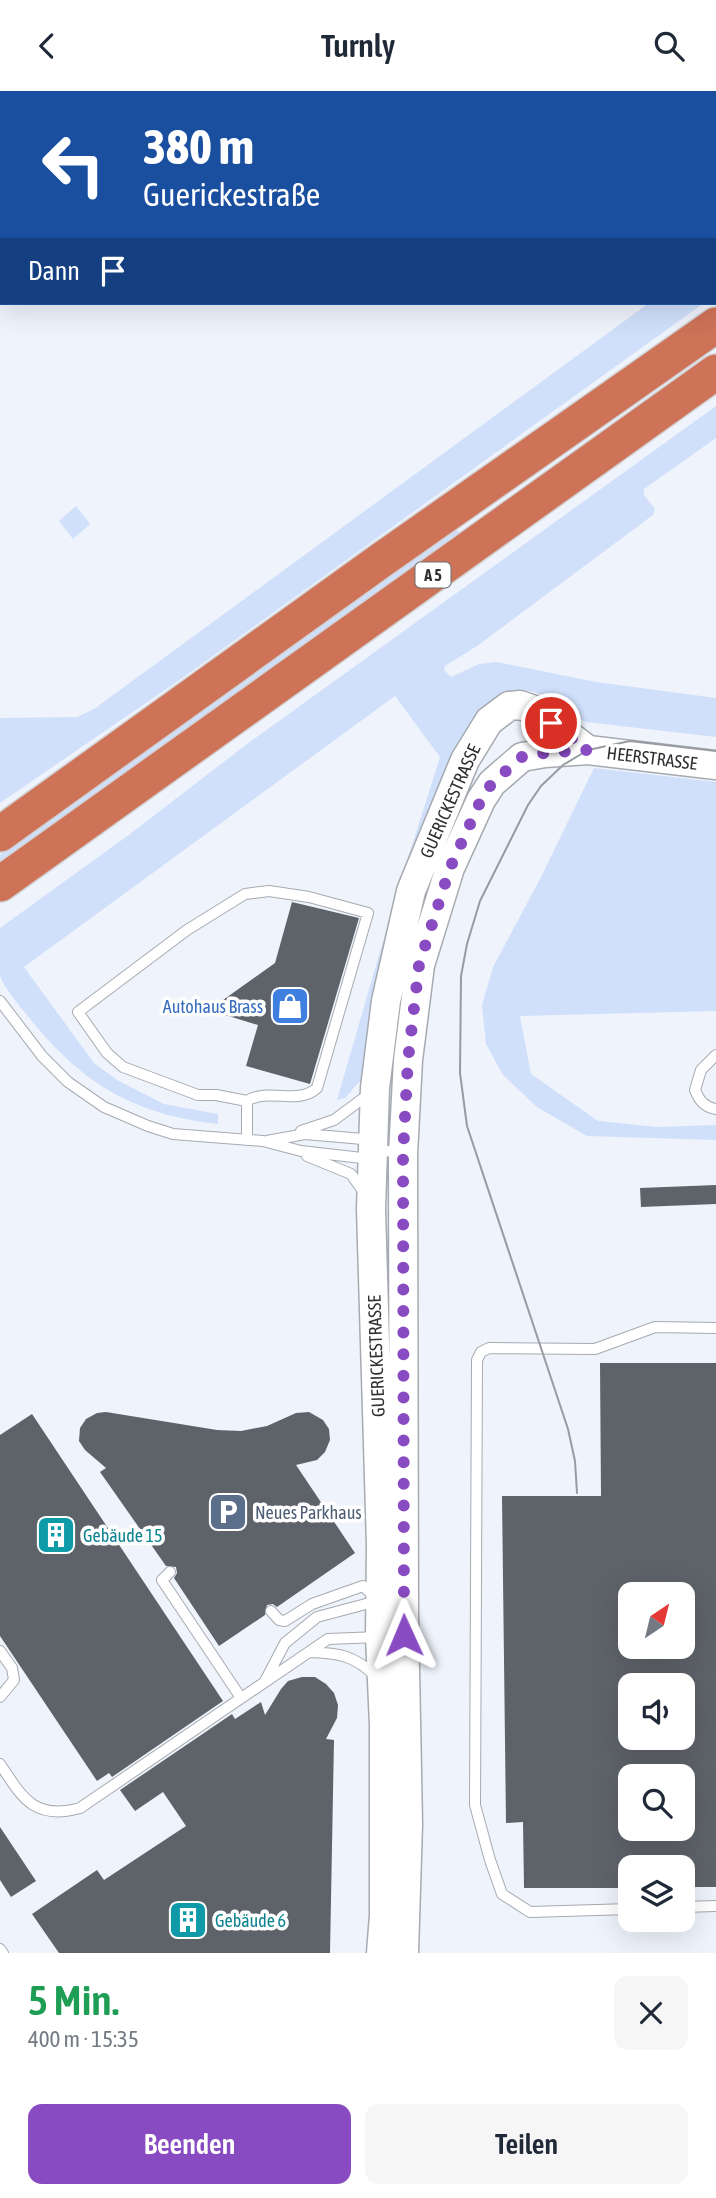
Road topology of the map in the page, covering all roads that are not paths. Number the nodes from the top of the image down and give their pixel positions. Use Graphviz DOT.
graph roads {
  1 [pos="716,325"];
  2 [pos="716,372"];
  3 [pos="588,750"];
  4 [pos="716,765"];
  5 [pos="0,834"];
  6 [pos="0,884"];
  7 [pos="0,1002"];
  8 [pos="716,1055"];
  9 [pos="374,1088"];
  10 [pos="247,1101"];
  11 [pos="716,1108"];
  12 [pos="247,1140"];
  13 [pos="263,1141"];
  14 [pos="373,1148"];
  15 [pos="403,1154"];
  16 [pos="372,1209"];
  17 [pos="716,1328"];
  18 [pos="170,1572"];
  19 [pos="379,1601"];
  20 [pos="271,1611"];
  21 [pos="404,1617"];
  22 [pos="380,1637"];
  23 [pos="0,1651"];
  24 [pos="308,1652"];
  25 [pos="265,1681"];
  26 [pos="382,1683"];
  27 [pos="0,1697"];
  28 [pos="241,1698"];
  29 [pos="0,1764"];
  30 [pos="716,1906"];
  31 [pos="695,1907"];
  32 [pos="618,1909"];
  33 [pos="381,1953"];
  34 [pos="404,1953"];
  1 -- 5 [label="highway, A 5"];
  2 -- 6 [label="highway, A 5"];
  3 -- 4 [label="main road, HEERSTRASSE"];
  3 -- 9 [label="main road, GUERICKESTRASSE"];
  3 -- 15 [label="main road, GUERICKESTRASSE"];
  7 -- 12 [label="lane"];
  8 -- 11 [label="lane"];
  9 -- 13 [label="lane"];
  9 -- 14 [label="main road, GUERICKESTRASSE"];
  10 -- 10 [label="lane"];
  10 -- 12 [label="lane"];
  12 -- 13 [label="lane"];
  13 -- 14 [label="lane"];
  13 -- 14 [label="lane"];
  13 -- 16 [label="lane"];
  14 -- 15 [label="lane"];
  14 -- 16 [label="main road, GUERICKESTRASSE"];
  15 -- 21 [label="main road, GUERICKESTRASSE"];
  16 -- 19 [label="main road, GUERICKESTRASSE"];
  17 -- 32 [label="lane"];
  18 -- 28 [label="lane"];
  19 -- 20 [label="lane"];
  19 -- 21 [label="lane"];
  19 -- 22 [label="main road, GUERICKESTRASSE"];
  19 -- 25 [label="lane"];
  21 -- 22 [label="lane"];
  21 -- 34 [label="main road, GUERICKESTRASSE"];
  22 -- 24 [label="lane"];
  22 -- 26 [label="main road, GUERICKESTRASSE"];
  23 -- 27 [label="lane"];
  24 -- 25 [label="lane"];
  24 -- 26 [label="lane"];
  25 -- 28 [label="lane"];
  26 -- 33 [label="main road, GUERICKESTRASSE"];
  28 -- 29 [label="lane"];
  30 -- 31 [label="lane"];
}
